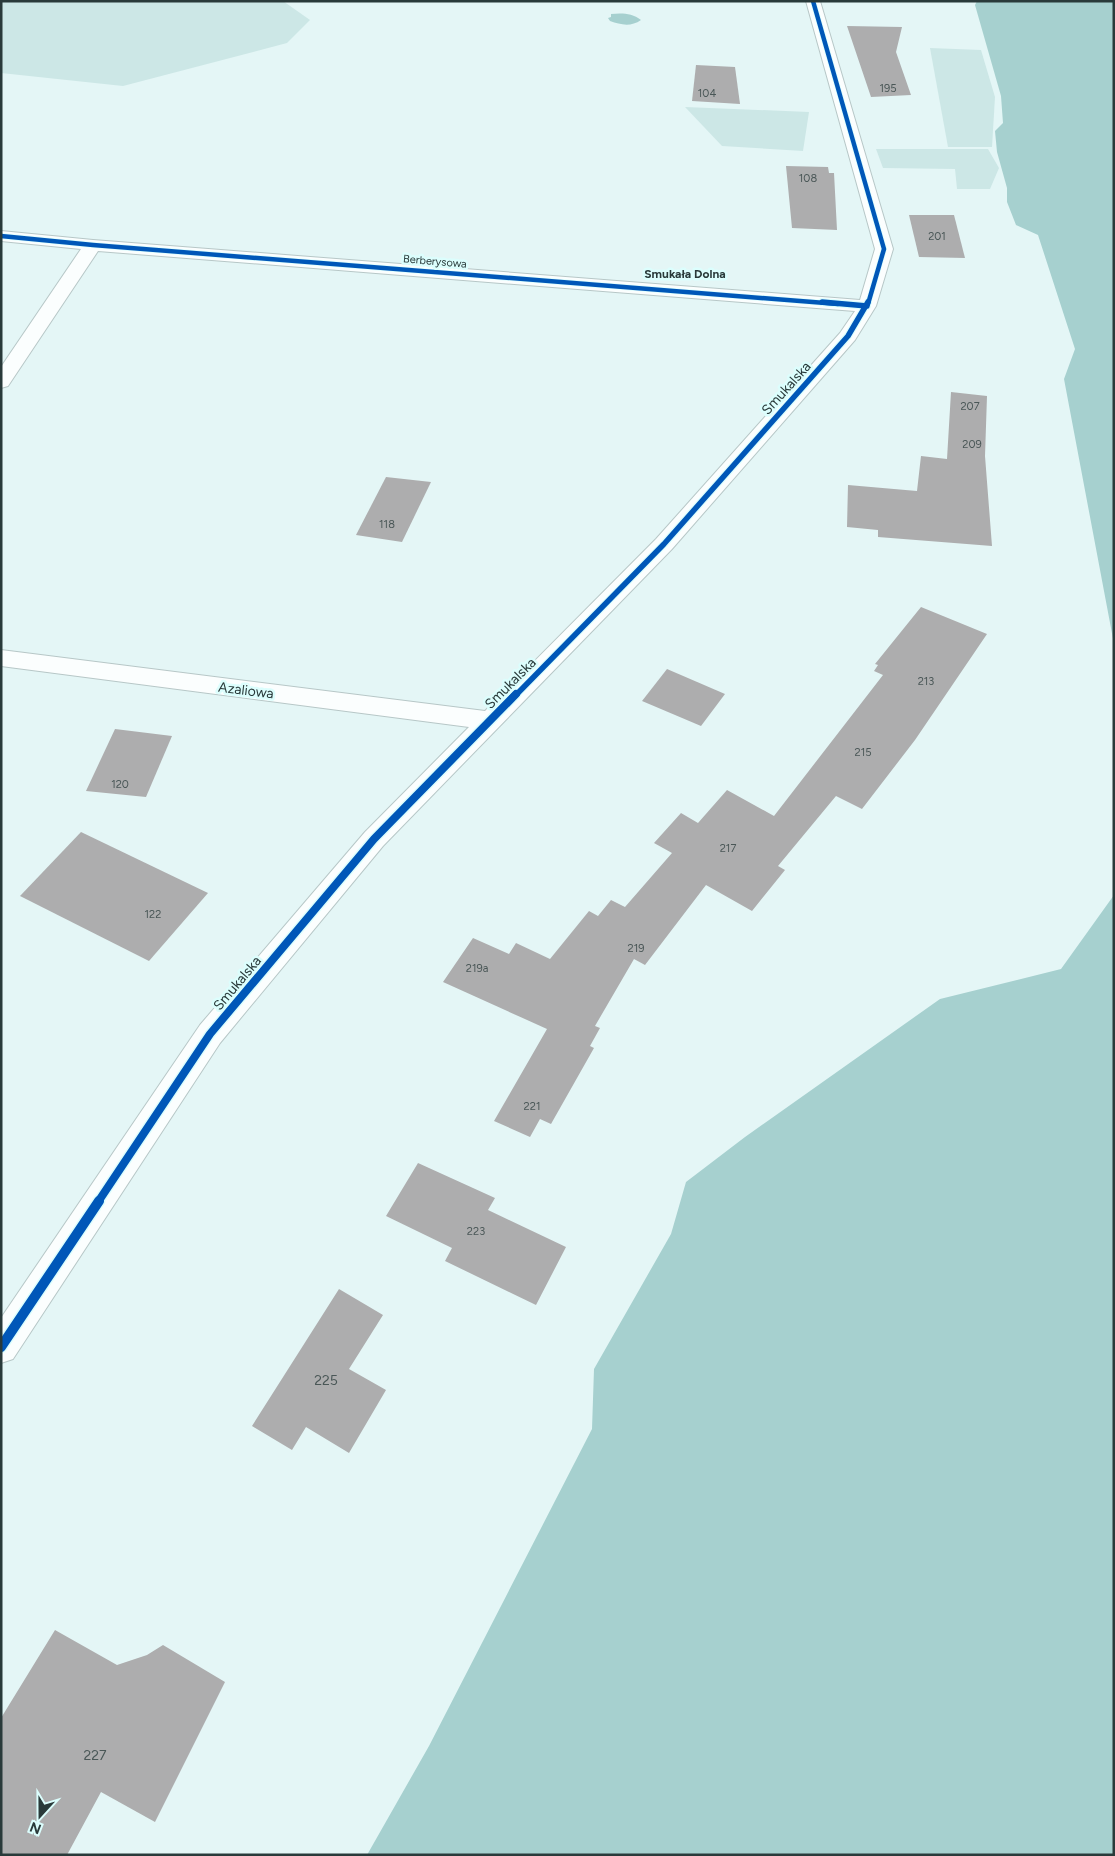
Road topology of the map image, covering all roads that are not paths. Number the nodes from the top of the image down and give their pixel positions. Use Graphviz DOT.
graph roads {
  1 [pos="813,1"];
  2 [pos="1,236"];
  3 [pos="93,245"];
  4 [pos="867,306"];
  5 [pos="1,382"];
  6 [pos="1,658"];
  7 [pos="490,721"];
  8 [pos="1,1347"];
  1 -- 4 [label="street, Smukalska"];
  2 -- 3 [label="street, Berberysowa"];
  3 -- 4 [label="street, Berberysowa"];
  3 -- 5 [label="street"];
  4 -- 7 [label="street, Smukalska"];
  6 -- 7 [label="street, Azaliowa"];
  7 -- 8 [label="street, Smukalska"];
}
